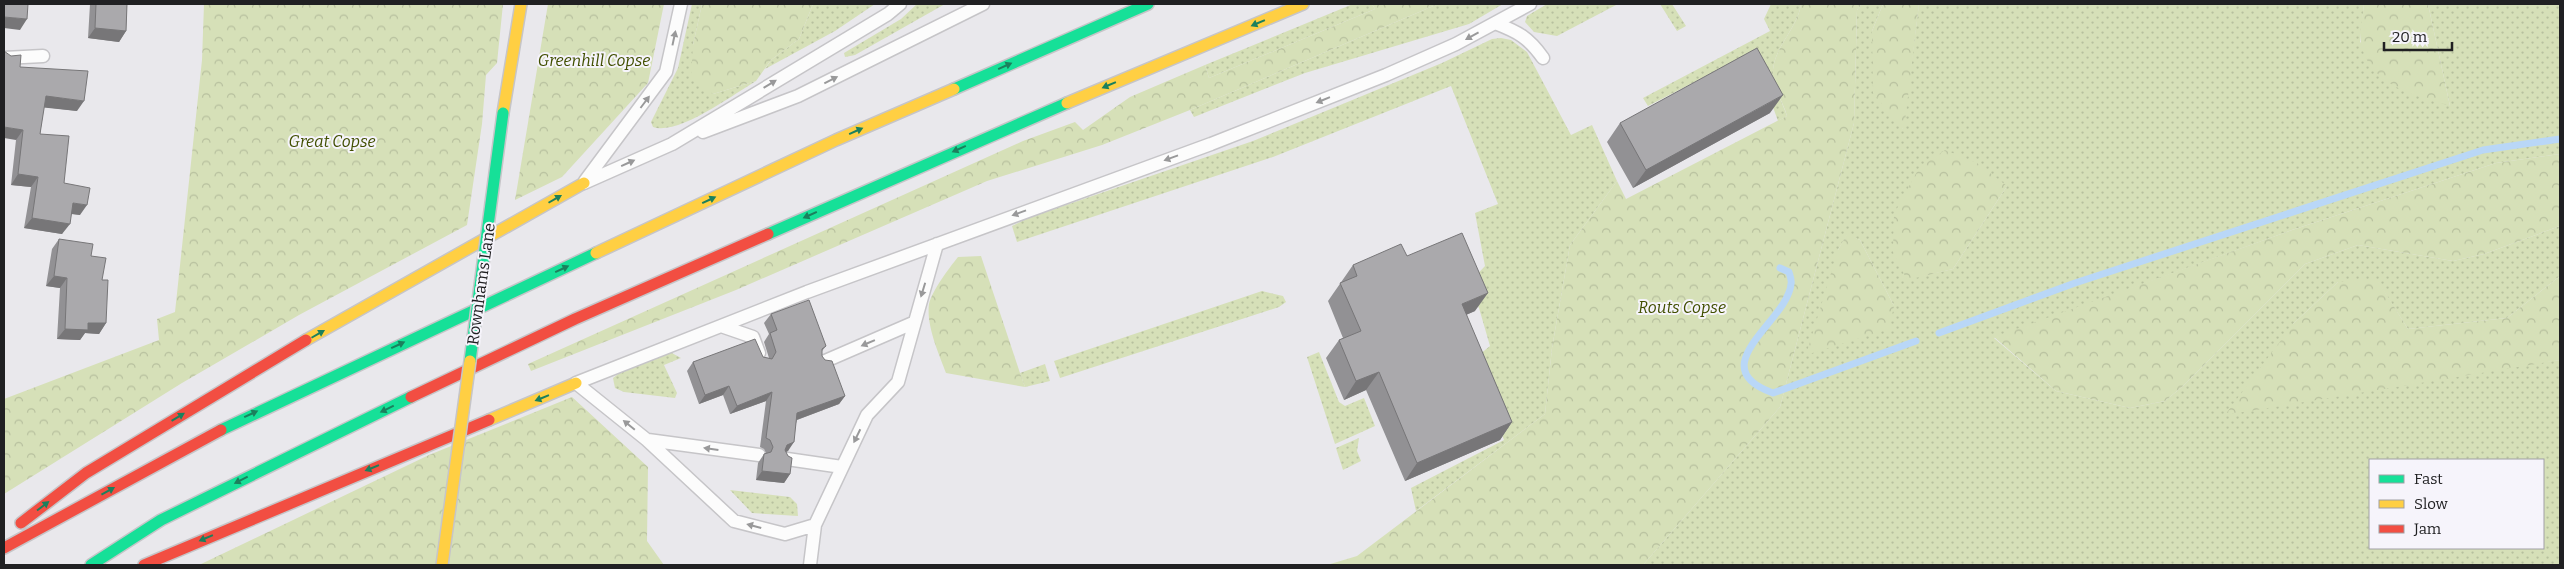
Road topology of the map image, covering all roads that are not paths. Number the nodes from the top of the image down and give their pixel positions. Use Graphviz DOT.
graph roads {
  1 [pos="521,4"];
  2 [pos="681,4"];
  3 [pos="900,4"];
  4 [pos="983,4"];
  5 [pos="1148,4"];
  6 [pos="1303,4"];
  7 [pos="1530,4"];
  8 [pos="1495,23"];
  9 [pos="43,56"];
  10 [pos="4,58"];
  11 [pos="1543,58"];
  12 [pos="672,144"];
  13 [pos="584,182"];
  14 [pos="937,244"];
  15 [pos="913,324"];
  16 [pos="721,326"];
  17 [pos="762,360"];
  18 [pos="823,362"];
  19 [pos="576,384"];
  20 [pos="648,440"];
  21 [pos="759,455"];
  22 [pos="787,459"];
  23 [pos="842,467"];
  24 [pos="815,524"];
  25 [pos="4,536"];
  26 [pos="4,548"];
  27 [pos="91,565"];
  28 [pos="144,565"];
  29 [pos="442,565"];
  30 [pos="810,565"];
  1 -- 29 [label="main road, Rownhams Lane, bridge"];
  13 -- 2 [label="lane, one-way"];
  12 -- 3 [label="lane, one-way"];
  12 -- 4 [label="lane, one-way"];
  26 -- 5 [label="main road, one-way"];
  6 -- 27 [label="main road, one-way"];
  7 -- 8 [label="lane"];
  8 -- 11 [label="lane"];
  8 -- 14 [label="lane, one-way"];
  9 -- 10 [label="lane"];
  13 -- 12 [label="lane, one-way"];
  25 -- 13 [label="main road, one-way"];
  14 -- 15 [label="lane, one-way"];
  14 -- 16 [label="lane"];
  15 -- 18 [label="lane, one-way"];
  15 -- 23 [label="lane, one-way"];
  16 -- 17 [label="lane"];
  16 -- 19 [label="lane"];
  20 -- 19 [label="lane, one-way"];
  19 -- 28 [label="main road, one-way"];
  21 -- 20 [label="lane, one-way"];
  24 -- 20 [label="lane, one-way"];
  22 -- 23 [label="lane"];
  23 -- 24 [label="lane"];
  24 -- 30 [label="lane"];
}
